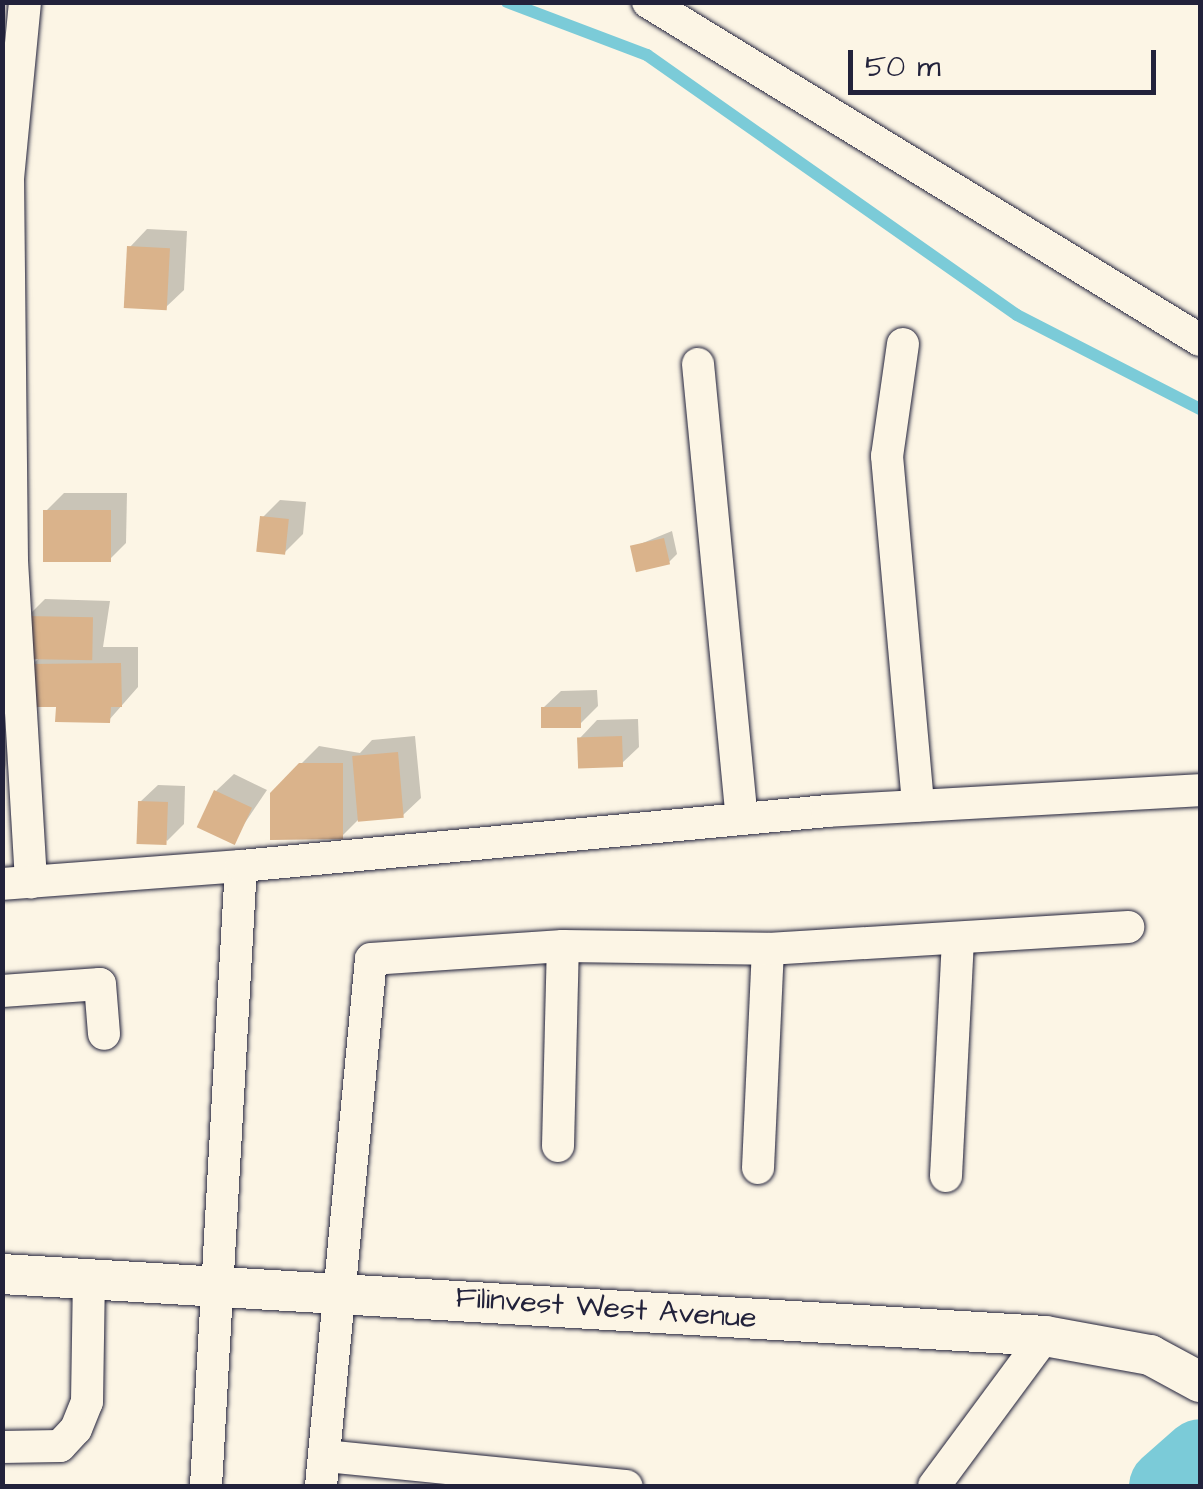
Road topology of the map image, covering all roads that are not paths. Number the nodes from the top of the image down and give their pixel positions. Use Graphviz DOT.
graph roads {
  1 [pos="25,2"];
  2 [pos="648,2"];
  3 [pos="1200,340"];
  4 [pos="903,344"];
  5 [pos="698,364"];
  6 [pos="1200,790"];
  7 [pos="918,806"];
  8 [pos="742,819"];
  9 [pos="241,866"];
  10 [pos="17,883"];
  11 [pos="1128,927"];
  12 [pos="958,938"];
  13 [pos="563,946"];
  14 [pos="768,949"];
  15 [pos="2,991"];
  16 [pos="104,1034"];
  17 [pos="558,1146"];
  18 [pos="758,1168"];
  19 [pos="946,1176"];
  20 [pos="2,1274"];
  21 [pos="89,1279"];
  22 [pos="216,1284"];
  23 [pos="344,1291"];
  24 [pos="1045,1336"];
  25 [pos="1200,1382"];
  26 [pos="2,1447"];
  27 [pos="323,1471"];
  28 [pos="206,1486"];
  29 [pos="628,1486"];
  30 [pos="934,1486"];
  1 -- 10 [label="street"];
  2 -- 3 [label="street"];
  4 -- 7 [label="street"];
  5 -- 8 [label="street"];
  6 -- 7 [label="street"];
  7 -- 8 [label="street"];
  8 -- 9 [label="street"];
  9 -- 10 [label="street"];
  9 -- 22 [label="street"];
  11 -- 12 [label="street"];
  12 -- 14 [label="street"];
  12 -- 19 [label="street"];
  13 -- 14 [label="street"];
  13 -- 17 [label="street"];
  13 -- 23 [label="street"];
  14 -- 18 [label="street"];
  15 -- 16 [label="street"];
  20 -- 21 [label="street, Filinvest West Avenue"];
  21 -- 22 [label="street, Filinvest West Avenue"];
  21 -- 26 [label="street"];
  22 -- 23 [label="street, Filinvest West Avenue"];
  22 -- 28 [label="street"];
  23 -- 24 [label="street, Filinvest West Avenue"];
  23 -- 27 [label="street"];
  24 -- 25 [label="street, Filinvest West Avenue"];
  24 -- 30 [label="street"];
  27 -- 29 [label="street"];
}
